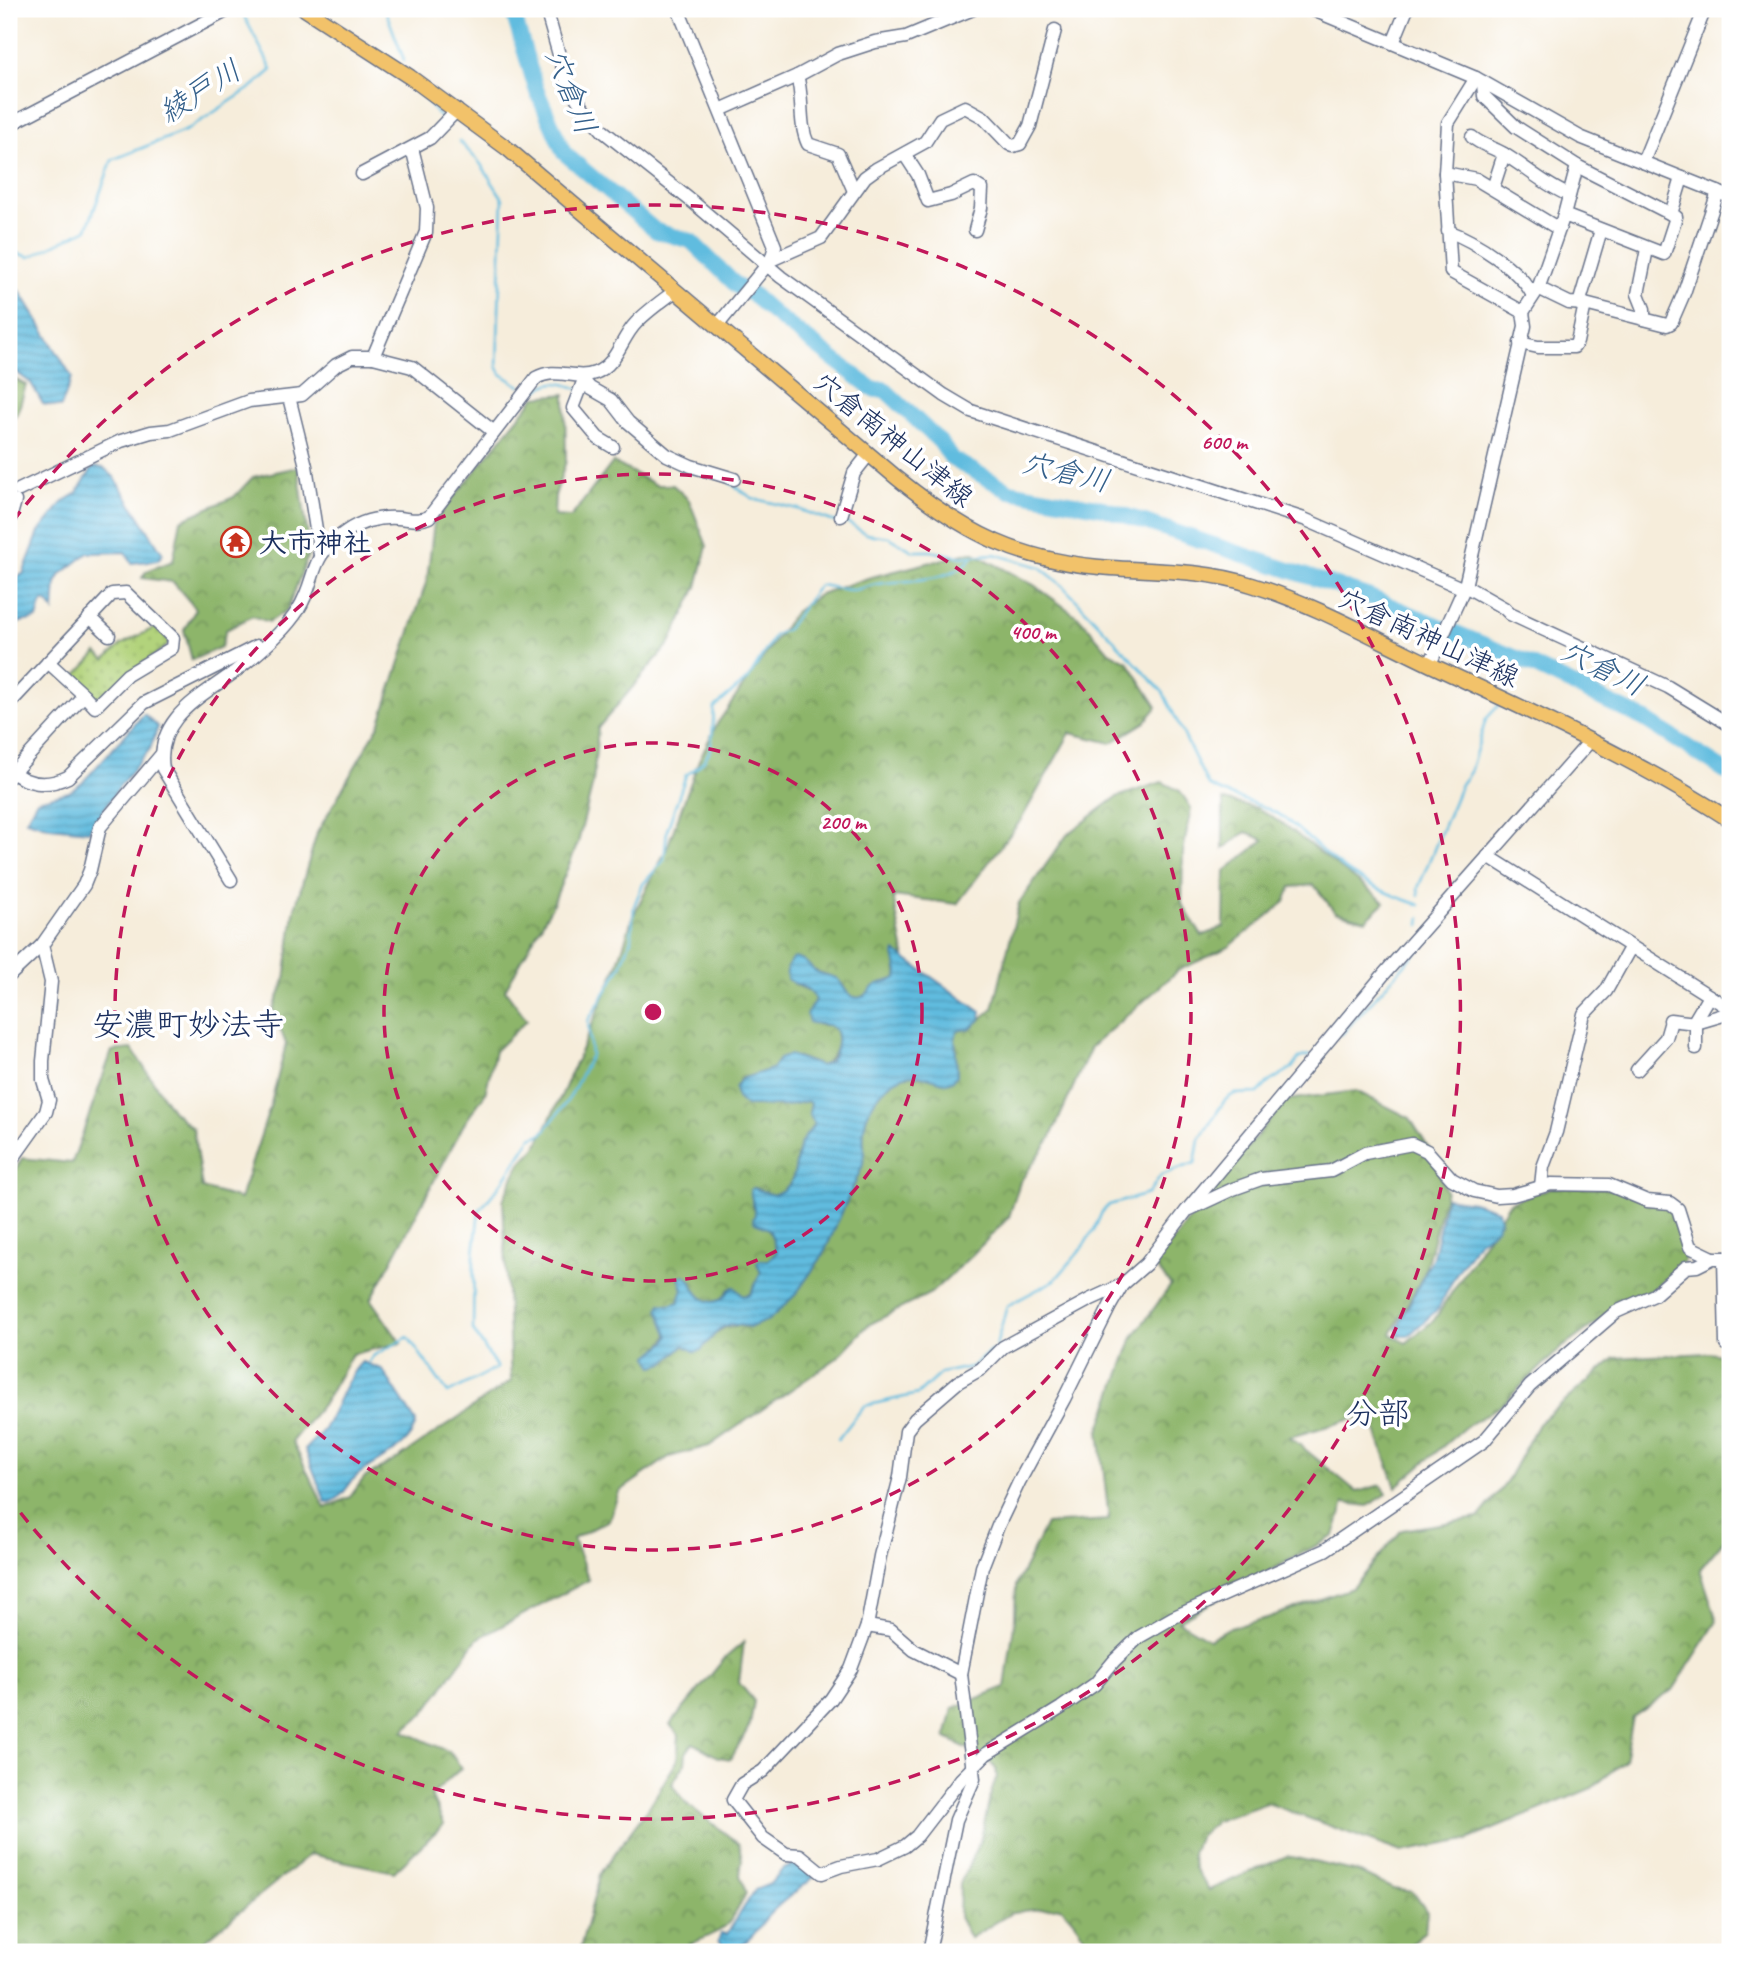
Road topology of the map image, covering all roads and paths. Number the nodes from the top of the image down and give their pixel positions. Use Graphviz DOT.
graph roads {
  1 [pos="230,9"];
  2 [pos="305,9"];
  3 [pos="546,9"];
  4 [pos="678,9"];
  5 [pos="973,9"];
  6 [pos="1311,9"];
  7 [pos="1407,9"];
  8 [pos="1705,9"];
  9 [pos="1055,30"];
  10 [pos="1393,43"];
  11 [pos="797,76"];
  12 [pos="1480,80"];
  13 [pos="720,110"];
  14 [pos="450,119"];
  15 [pos="9,125"];
  16 [pos="1578,136"];
  17 [pos="1472,137"];
  18 [pos="412,148"];
  19 [pos="1504,154"];
  20 [pos="905,155"];
  21 [pos="1643,162"];
  22 [pos="1572,163"];
  23 [pos="1445,173"];
  24 [pos="362,174"];
  25 [pos="1682,178"];
  26 [pos="1493,188"];
  27 [pos="854,191"];
  28 [pos="1724,194"];
  29 [pos="1569,195"];
  30 [pos="1671,214"];
  31 [pos="1563,215"];
  32 [pos="1559,229"];
  33 [pos="975,230"];
  34 [pos="1601,230"];
  35 [pos="1448,231"];
  36 [pos="1647,248"];
  37 [pos="769,264"];
  38 [pos="675,291"];
  39 [pos="1536,292"];
  40 [pos="1582,304"];
  41 [pos="1523,312"];
  42 [pos="1644,319"];
  43 [pos="719,322"];
  44 [pos="1520,343"];
  45 [pos="373,357"];
  46 [pos="583,384"];
  47 [pos="289,397"];
  48 [pos="494,432"];
  49 [pos="613,447"];
  50 [pos="869,454"];
  51 [pos="734,479"];
  52 [pos="841,516"];
  53 [pos="9,522"];
  54 [pos="320,555"];
  55 [pos="1464,589"];
  56 [pos="90,617"];
  57 [pos="109,635"];
  58 [pos="270,640"];
  59 [pos="1431,661"];
  60 [pos="48,662"];
  61 [pos="84,695"];
  62 [pos="9,704"];
  63 [pos="1730,725"];
  64 [pos="1591,740"];
  65 [pos="161,755"];
  66 [pos="10,773"];
  67 [pos="1730,820"];
  68 [pos="1488,856"];
  69 [pos="231,880"];
  70 [pos="42,945"];
  71 [pos="1630,948"];
  72 [pos="9,976"];
  73 [pos="1709,996"];
  74 [pos="1730,1011"];
  75 [pos="1695,1023"];
  76 [pos="1696,1048"];
  77 [pos="1637,1070"];
  78 [pos="9,1164"];
  79 [pos="1541,1186"];
  80 [pos="1187,1210"];
  81 [pos="1722,1258"];
  82 [pos="1122,1285"];
  83 [pos="1730,1345"];
  84 [pos="867,1626"];
  85 [pos="961,1674"];
  86 [pos="973,1765"];
  87 [pos="929,1952"];
  1 -- 15 [label="street"];
  2 -- 14 [label="main road, 穴倉南神山津線"];
  3 -- 37 [label="street"];
  4 -- 13 [label="street"];
  5 -- 11 [label="street"];
  6 -- 10 [label="street"];
  7 -- 10 [label="street"];
  8 -- 21 [label="street"];
  9 -- 20 [label="street"];
  10 -- 12 [label="street"];
  11 -- 13 [label="street"];
  11 -- 27 [label="street"];
  12 -- 16 [label="street"];
  12 -- 22 [label="street"];
  12 -- 23 [label="street"];
  13 -- 37 [label="street"];
  14 -- 18 [label="street"];
  14 -- 38 [label="main road, 穴倉南神山津線"];
  16 -- 21 [label="street"];
  16 -- 22 [label="street"];
  17 -- 19 [label="street"];
  18 -- 24 [label="street"];
  18 -- 45 [label="street"];
  19 -- 26 [label="street"];
  19 -- 29 [label="street"];
  20 -- 27 [label="street"];
  20 -- 33 [label="street"];
  21 -- 25 [label="street"];
  22 -- 29 [label="street"];
  22 -- 30 [label="street"];
  23 -- 26 [label="street"];
  23 -- 35 [label="street"];
  25 -- 28 [label="street"];
  25 -- 30 [label="street"];
  26 -- 32 [label="street"];
  27 -- 37 [label="street"];
  28 -- 42 [label="street"];
  29 -- 31 [label="street"];
  30 -- 36 [label="street"];
  31 -- 32 [label="street"];
  31 -- 34 [label="street"];
  32 -- 39 [label="street"];
  34 -- 36 [label="street"];
  34 -- 40 [label="street"];
  35 -- 39 [label="street"];
  35 -- 41 [label="street"];
  36 -- 42 [label="street"];
  37 -- 43 [label="street"];
  37 -- 55 [label="street"];
  38 -- 43 [label="main road, 穴倉南神山津線"];
  38 -- 46 [label="street"];
  39 -- 40 [label="street"];
  39 -- 41 [label="street"];
  40 -- 42 [label="street"];
  40 -- 44 [label="street"];
  41 -- 44 [label="street"];
  43 -- 50 [label="main road, 穴倉南神山津線"];
  44 -- 55 [label="street"];
  45 -- 47 [label="street"];
  45 -- 48 [label="street"];
  46 -- 48 [label="street"];
  46 -- 49 [label="street"];
  46 -- 51 [label="street"];
  47 -- 53 [label="street"];
  47 -- 54 [label="street"];
  48 -- 54 [label="street"];
  50 -- 52 [label="street"];
  50 -- 59 [label="main road, 穴倉南神山津線"];
  54 -- 58 [label="street"];
  55 -- 59 [label="street"];
  55 -- 63 [label="street"];
  56 -- 57 [label="street"];
  56 -- 60 [label="street"];
  56 -- 61 [label="street"];
  58 -- 65 [label="street"];
  58 -- 66 [label="street"];
  59 -- 64 [label="main road, 穴倉南神山津線"];
  60 -- 61 [label="street"];
  60 -- 62 [label="street"];
  61 -- 66 [label="street"];
  64 -- 67 [label="main road, 穴倉南神山津線"];
  64 -- 68 [label="street"];
  65 -- 69 [label="street"];
  65 -- 70 [label="street"];
  68 -- 71 [label="street"];
  68 -- 80 [label="street"];
  70 -- 72 [label="street"];
  70 -- 78 [label="street"];
  71 -- 73 [label="street"];
  71 -- 79 [label="street"];
  73 -- 74 [label="street"];
  73 -- 75 [label="street"];
  74 -- 75 [label="street"];
  75 -- 76 [label="street"];
  75 -- 77 [label="street"];
  79 -- 80 [label="street"];
  79 -- 81 [label="street"];
  80 -- 82 [label="street"];
  81 -- 83 [label="street"];
  81 -- 86 [label="street"];
  82 -- 84 [label="street"];
  82 -- 85 [label="street"];
  84 -- 85 [label="street"];
  84 -- 86 [label="street"];
  85 -- 86 [label="street"];
  86 -- 87 [label="street"];
}
